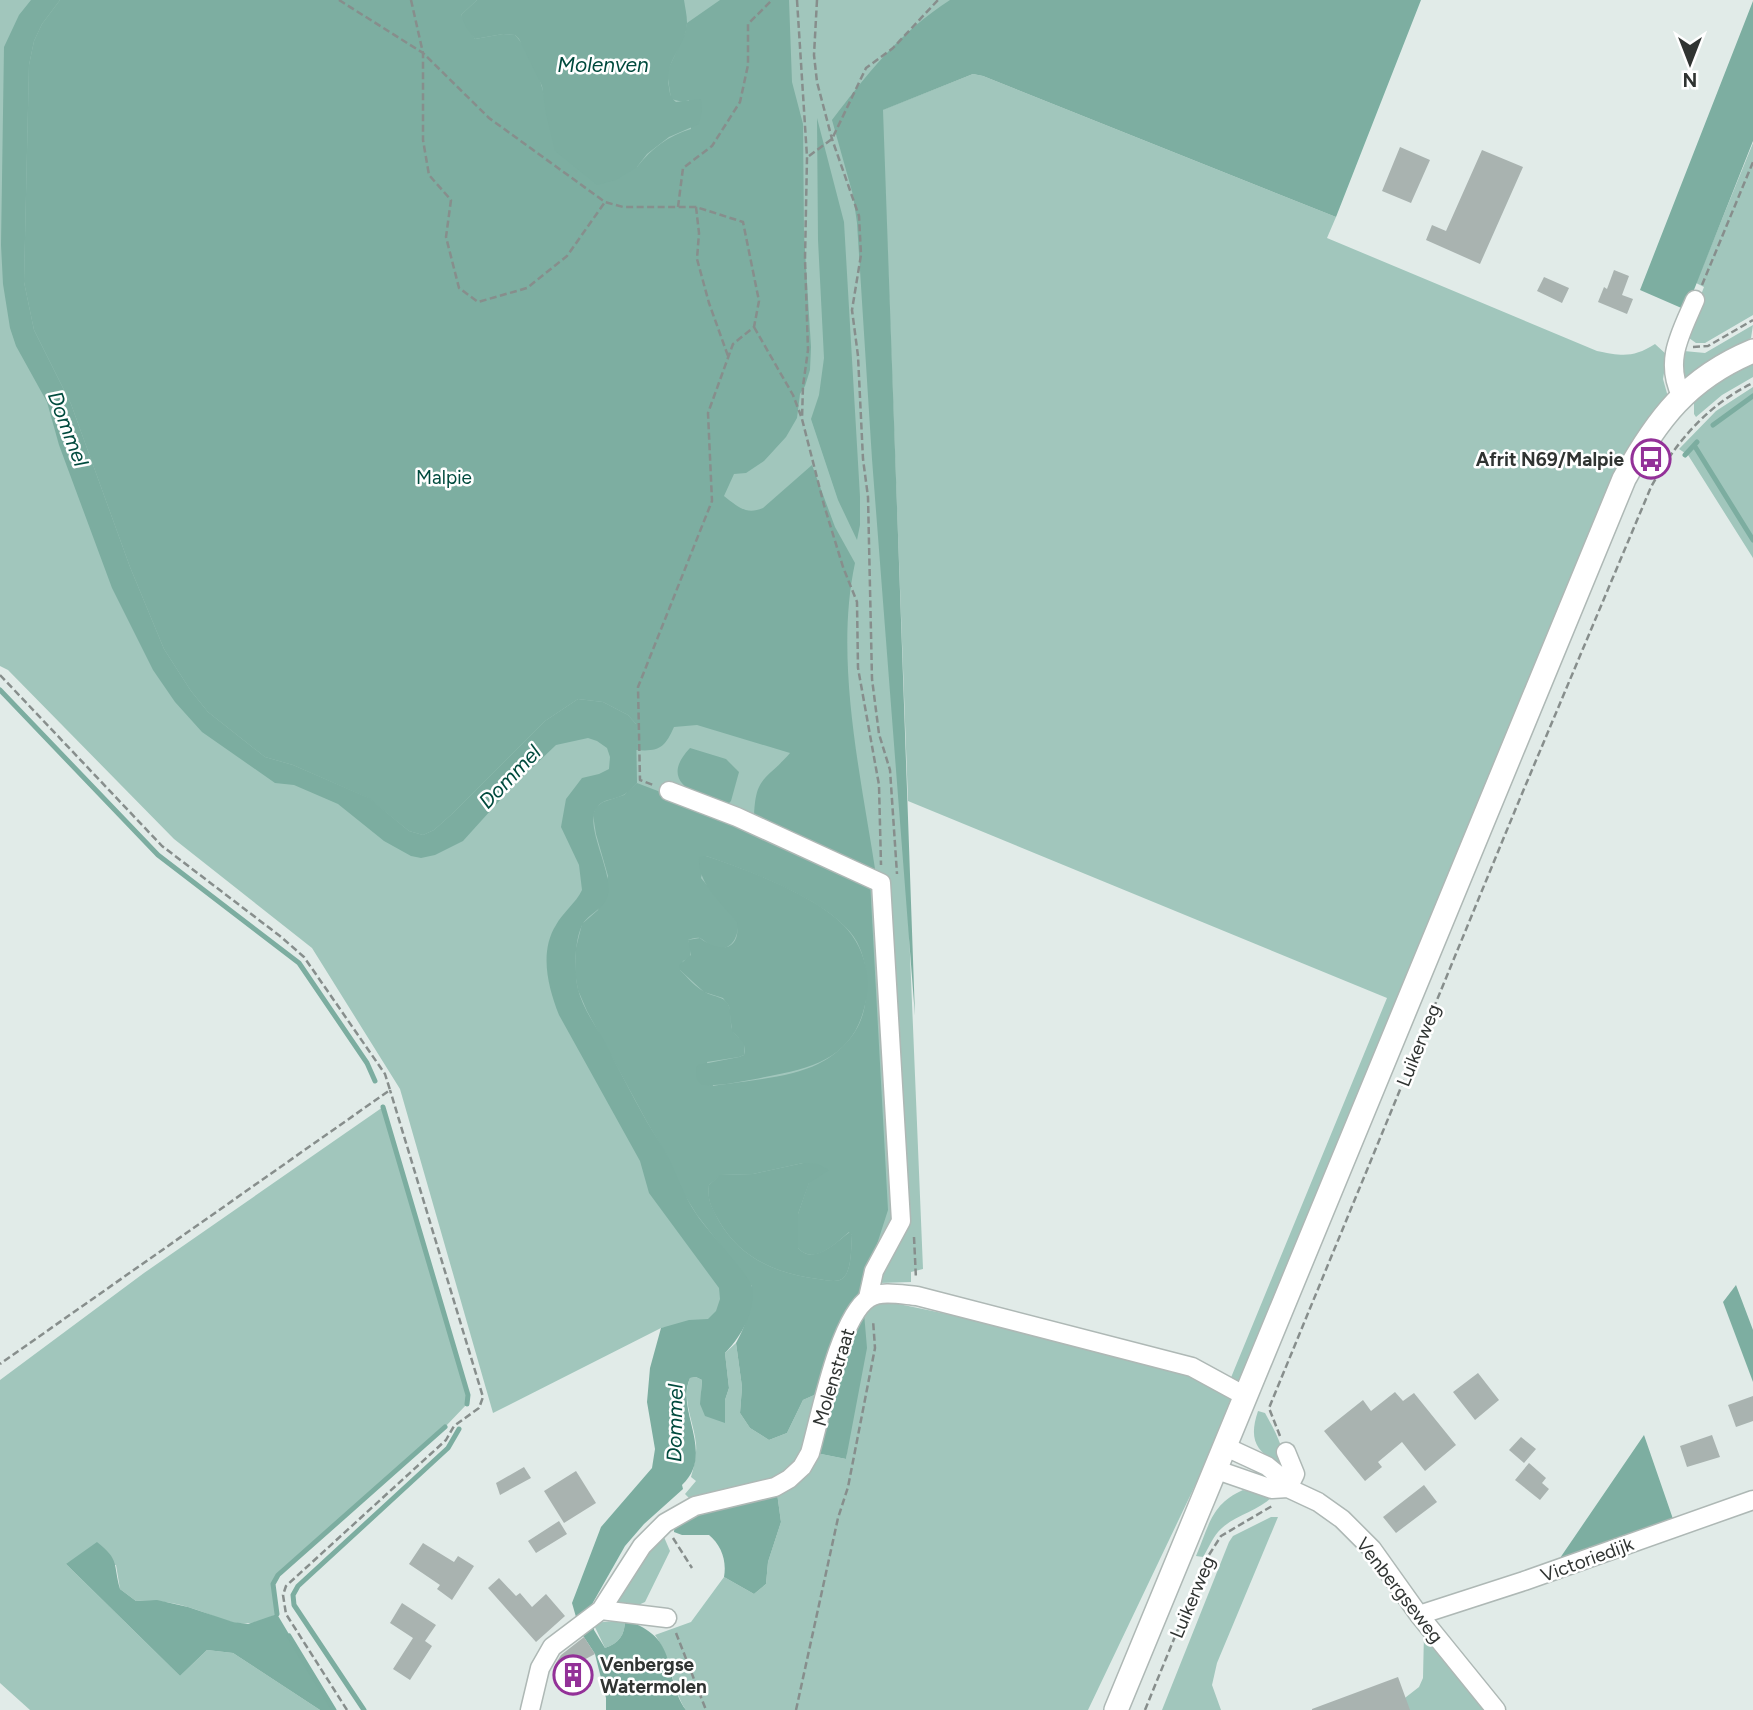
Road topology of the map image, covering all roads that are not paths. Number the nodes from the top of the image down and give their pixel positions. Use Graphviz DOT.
graph roads {
  1 [pos="1695,300"];
  2 [pos="1753,351"];
  3 [pos="1681,395"];
  4 [pos="669,791"];
  5 [pos="868,1298"];
  6 [pos="1247,1397"];
  7 [pos="1226,1447"];
  8 [pos="1286,1452"];
  9 [pos="1217,1470"];
  10 [pos="1288,1488"];
  11 [pos="1753,1500"];
  12 [pos="1419,1615"];
  13 [pos="590,1618"];
  14 [pos="667,1618"];
  15 [pos="530,1710"];
  16 [pos="1116,1710"];
  17 [pos="1496,1710"];
  1 -- 3 [label="street"];
  2 -- 3 [label="main road, Luikerweg"];
  3 -- 6 [label="main road, Luikerweg"];
  4 -- 5 [label="street, Molenstraat"];
  5 -- 6 [label="street"];
  5 -- 13 [label="street, Molenstraat"];
  6 -- 7 [label="main road, Luikerweg"];
  7 -- 9 [label="main road, Luikerweg"];
  7 -- 10 [label="street, Venbergseweg"];
  8 -- 10 [label="street"];
  9 -- 10 [label="street, Venbergseweg"];
  9 -- 16 [label="main road, Luikerweg"];
  10 -- 12 [label="street, Venbergseweg"];
  11 -- 12 [label="street, Victoriedijk"];
  12 -- 17 [label="street, Venbergseweg"];
  13 -- 14 [label="street"];
  13 -- 15 [label="street, Molenstraat"];
}
